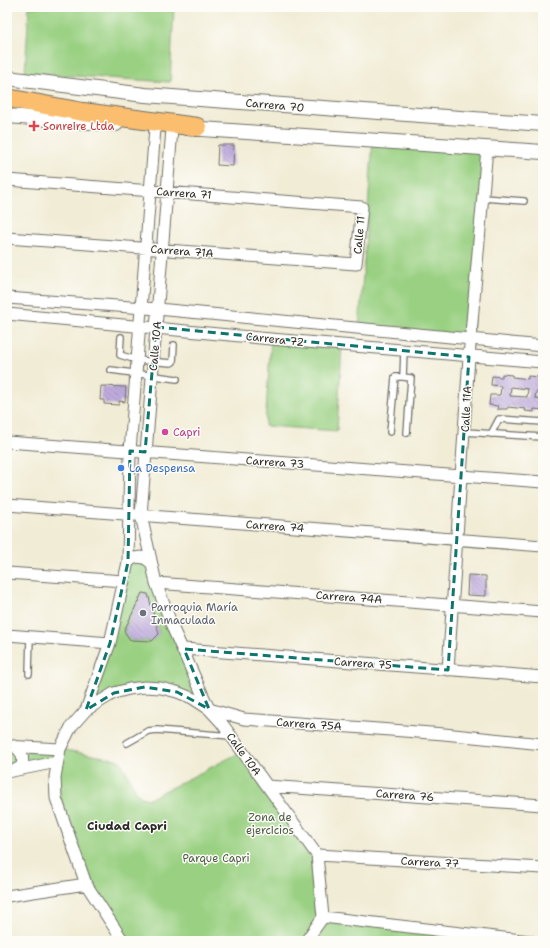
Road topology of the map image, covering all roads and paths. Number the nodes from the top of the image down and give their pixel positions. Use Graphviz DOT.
graph roads {
  1 [pos="7,78"];
  2 [pos="7,98"];
  3 [pos="7,116"];
  4 [pos="543,124"];
  5 [pos="196,127"];
  6 [pos="155,128"];
  7 [pos="172,129"];
  8 [pos="487,148"];
  9 [pos="543,152"];
  10 [pos="7,180"];
  11 [pos="150,191"];
  12 [pos="167,192"];
  13 [pos="483,198"];
  14 [pos="524,201"];
  15 [pos="362,206"];
  16 [pos="7,238"];
  17 [pos="146,248"];
  18 [pos="163,250"];
  19 [pos="356,264"];
  20 [pos="7,298"];
  21 [pos="141,308"];
  22 [pos="158,309"];
  23 [pos="7,314"];
  24 [pos="140,326"];
  25 [pos="156,327"];
  26 [pos="121,337"];
  27 [pos="472,340"];
  28 [pos="174,345"];
  29 [pos="543,346"];
  30 [pos="404,351"];
  31 [pos="469,357"];
  32 [pos="137,360"];
  33 [pos="153,362"];
  34 [pos="543,362"];
  35 [pos="111,370"];
  36 [pos="136,374"];
  37 [pos="152,377"];
  38 [pos="403,378"];
  39 [pos="177,379"];
  40 [pos="543,422"];
  41 [pos="390,432"];
  42 [pos="470,432"];
  43 [pos="407,433"];
  44 [pos="491,434"];
  45 [pos="543,438"];
  46 [pos="7,442"];
  47 [pos="130,451"];
  48 [pos="145,452"];
  49 [pos="462,476"];
  50 [pos="543,482"];
  51 [pos="7,505"];
  52 [pos="129,514"];
  53 [pos="141,515"];
  54 [pos="457,540"];
  55 [pos="543,546"];
  56 [pos="128,562"];
  57 [pos="150,562"];
  58 [pos="7,573"];
  59 [pos="124,581"];
  60 [pos="156,583"];
  61 [pos="453,605"];
  62 [pos="543,612"];
  63 [pos="7,634"];
  64 [pos="30,636"];
  65 [pos="110,643"];
  66 [pos="184,649"];
  67 [pos="448,670"];
  68 [pos="29,674"];
  69 [pos="543,678"];
  70 [pos="209,709"];
  71 [pos="86,710"];
  72 [pos="231,736"];
  73 [pos="128,743"];
  74 [pos="543,744"];
  75 [pos="10,746"];
  76 [pos="60,750"];
  77 [pos="57,762"];
  78 [pos="11,771"];
  79 [pos="267,786"];
  80 [pos="543,805"];
  81 [pos="317,855"];
  82 [pos="543,868"];
  83 [pos="86,884"];
  84 [pos="7,896"];
  85 [pos="323,917"];
  86 [pos="123,941"];
  87 [pos="306,941"];
  88 [pos="530,941"];
  1 -- 4 [label="street, Carrera 70"];
  2 -- 5 [label="main road"];
  3 -- 6 [label="street"];
  5 -- 7 [label="street"];
  5 -- 8 [label="street"];
  6 -- 7 [label="street"];
  6 -- 11 [label="street, Calle 10A"];
  7 -- 12 [label="street, Calle 10A"];
  8 -- 9 [label="street"];
  8 -- 13 [label="street, Calle 11A"];
  10 -- 11 [label="street, Carrera 71"];
  11 -- 12 [label="street, Carrera 71"];
  11 -- 17 [label="street, Calle 10A"];
  12 -- 15 [label="street, Carrera 71"];
  12 -- 18 [label="street, Calle 10A"];
  13 -- 14 [label="lane"];
  13 -- 27 [label="street, Calle 11A"];
  15 -- 19 [label="street, Calle 11"];
  16 -- 17 [label="street, Carrera 71A"];
  17 -- 18 [label="street, Carrera 71A"];
  17 -- 21 [label="street, Calle 10A"];
  18 -- 19 [label="street, Carrera 71A"];
  18 -- 22 [label="street, Calle 10A"];
  20 -- 21 [label="street, Carrera 72"];
  21 -- 22 [label="street, Carrera 72"];
  21 -- 24 [label="street, Calle 10A"];
  22 -- 25 [label="street, Calle 10A"];
  22 -- 27 [label="street, Carrera 72"];
  23 -- 24 [label="street, Carrera 72"];
  24 -- 25 [label="street, Carrera 72"];
  24 -- 32 [label="street, Calle 10A"];
  25 -- 30 [label="street, Carrera 72"];
  25 -- 33 [label="street, Calle 10A"];
  26 -- 32 [label="lane"];
  27 -- 29 [label="street, Carrera 72"];
  27 -- 31 [label="street, Calle 11A"];
  28 -- 33 [label="lane"];
  30 -- 31 [label="street, Carrera 72"];
  30 -- 38 [label="lane"];
  31 -- 34 [label="street, Carrera 72"];
  31 -- 42 [label="street, Calle 11A"];
  32 -- 33 [label="lane"];
  32 -- 36 [label="street, Calle 10A"];
  33 -- 37 [label="street, Calle 10A"];
  35 -- 36 [label="lane"];
  36 -- 37 [label="lane"];
  36 -- 47 [label="street, Calle 10A"];
  37 -- 39 [label="lane"];
  37 -- 48 [label="street, Calle 10A"];
  38 -- 41 [label="lane"];
  38 -- 43 [label="lane"];
  40 -- 44 [label="lane"];
  42 -- 44 [label="lane"];
  42 -- 49 [label="street, Calle 11A"];
  44 -- 45 [label="lane"];
  46 -- 47 [label="street, Carrera 73"];
  47 -- 48 [label="street, Carrera 73"];
  47 -- 52 [label="street, Calle 10A"];
  48 -- 49 [label="street, Carrera 73"];
  48 -- 53 [label="street, Calle 10A"];
  49 -- 50 [label="street, Carrera 73"];
  49 -- 54 [label="street, Calle 11A"];
  51 -- 52 [label="street, Carrera 74"];
  52 -- 53 [label="street, Carrera 74"];
  52 -- 56 [label="street, Calle 10A"];
  53 -- 54 [label="street, Carrera 74"];
  53 -- 57 [label="street, Calle 10A"];
  54 -- 55 [label="street, Carrera 74"];
  54 -- 61 [label="street, Calle 11A"];
  56 -- 57 [label="street"];
  56 -- 59 [label="street, Calle 10A"];
  57 -- 60 [label="street, Calle 10A"];
  58 -- 59 [label="street"];
  59 -- 65 [label="street, Calle 10A"];
  60 -- 61 [label="street, Carrera 74A"];
  60 -- 66 [label="street, Calle 10A"];
  61 -- 62 [label="street, Carrera 74A"];
  61 -- 67 [label="street, Calle 11A"];
  63 -- 64 [label="street"];
  64 -- 65 [label="street"];
  64 -- 68 [label="lane"];
  65 -- 71 [label="street, Calle 10A"];
  66 -- 67 [label="street, Carrera 75"];
  66 -- 70 [label="street, Calle 10A"];
  67 -- 69 [label="street, Carrera 75"];
  70 -- 71 [label="street, Carrera 75A"];
  70 -- 72 [label="street, Calle 10A"];
  70 -- 74 [label="street, Carrera 75A"];
  71 -- 76 [label="street, Calle 10A"];
  72 -- 73 [label="lane"];
  72 -- 79 [label="street, Calle 10A"];
  75 -- 76 [label="street"];
  75 -- 78 [label="street"];
  76 -- 77 [label="street, Calle 10A"];
  77 -- 78 [label="street"];
  77 -- 83 [label="street, Calle 10A"];
  79 -- 80 [label="street, Carrera 76"];
  79 -- 81 [label="street, Calle 10A"];
  81 -- 82 [label="street, Carrera 77"];
  81 -- 85 [label="street"];
  83 -- 84 [label="street"];
  83 -- 86 [label="street, Calle 10A"];
  85 -- 87 [label="street"];
  85 -- 88 [label="street"];
}
